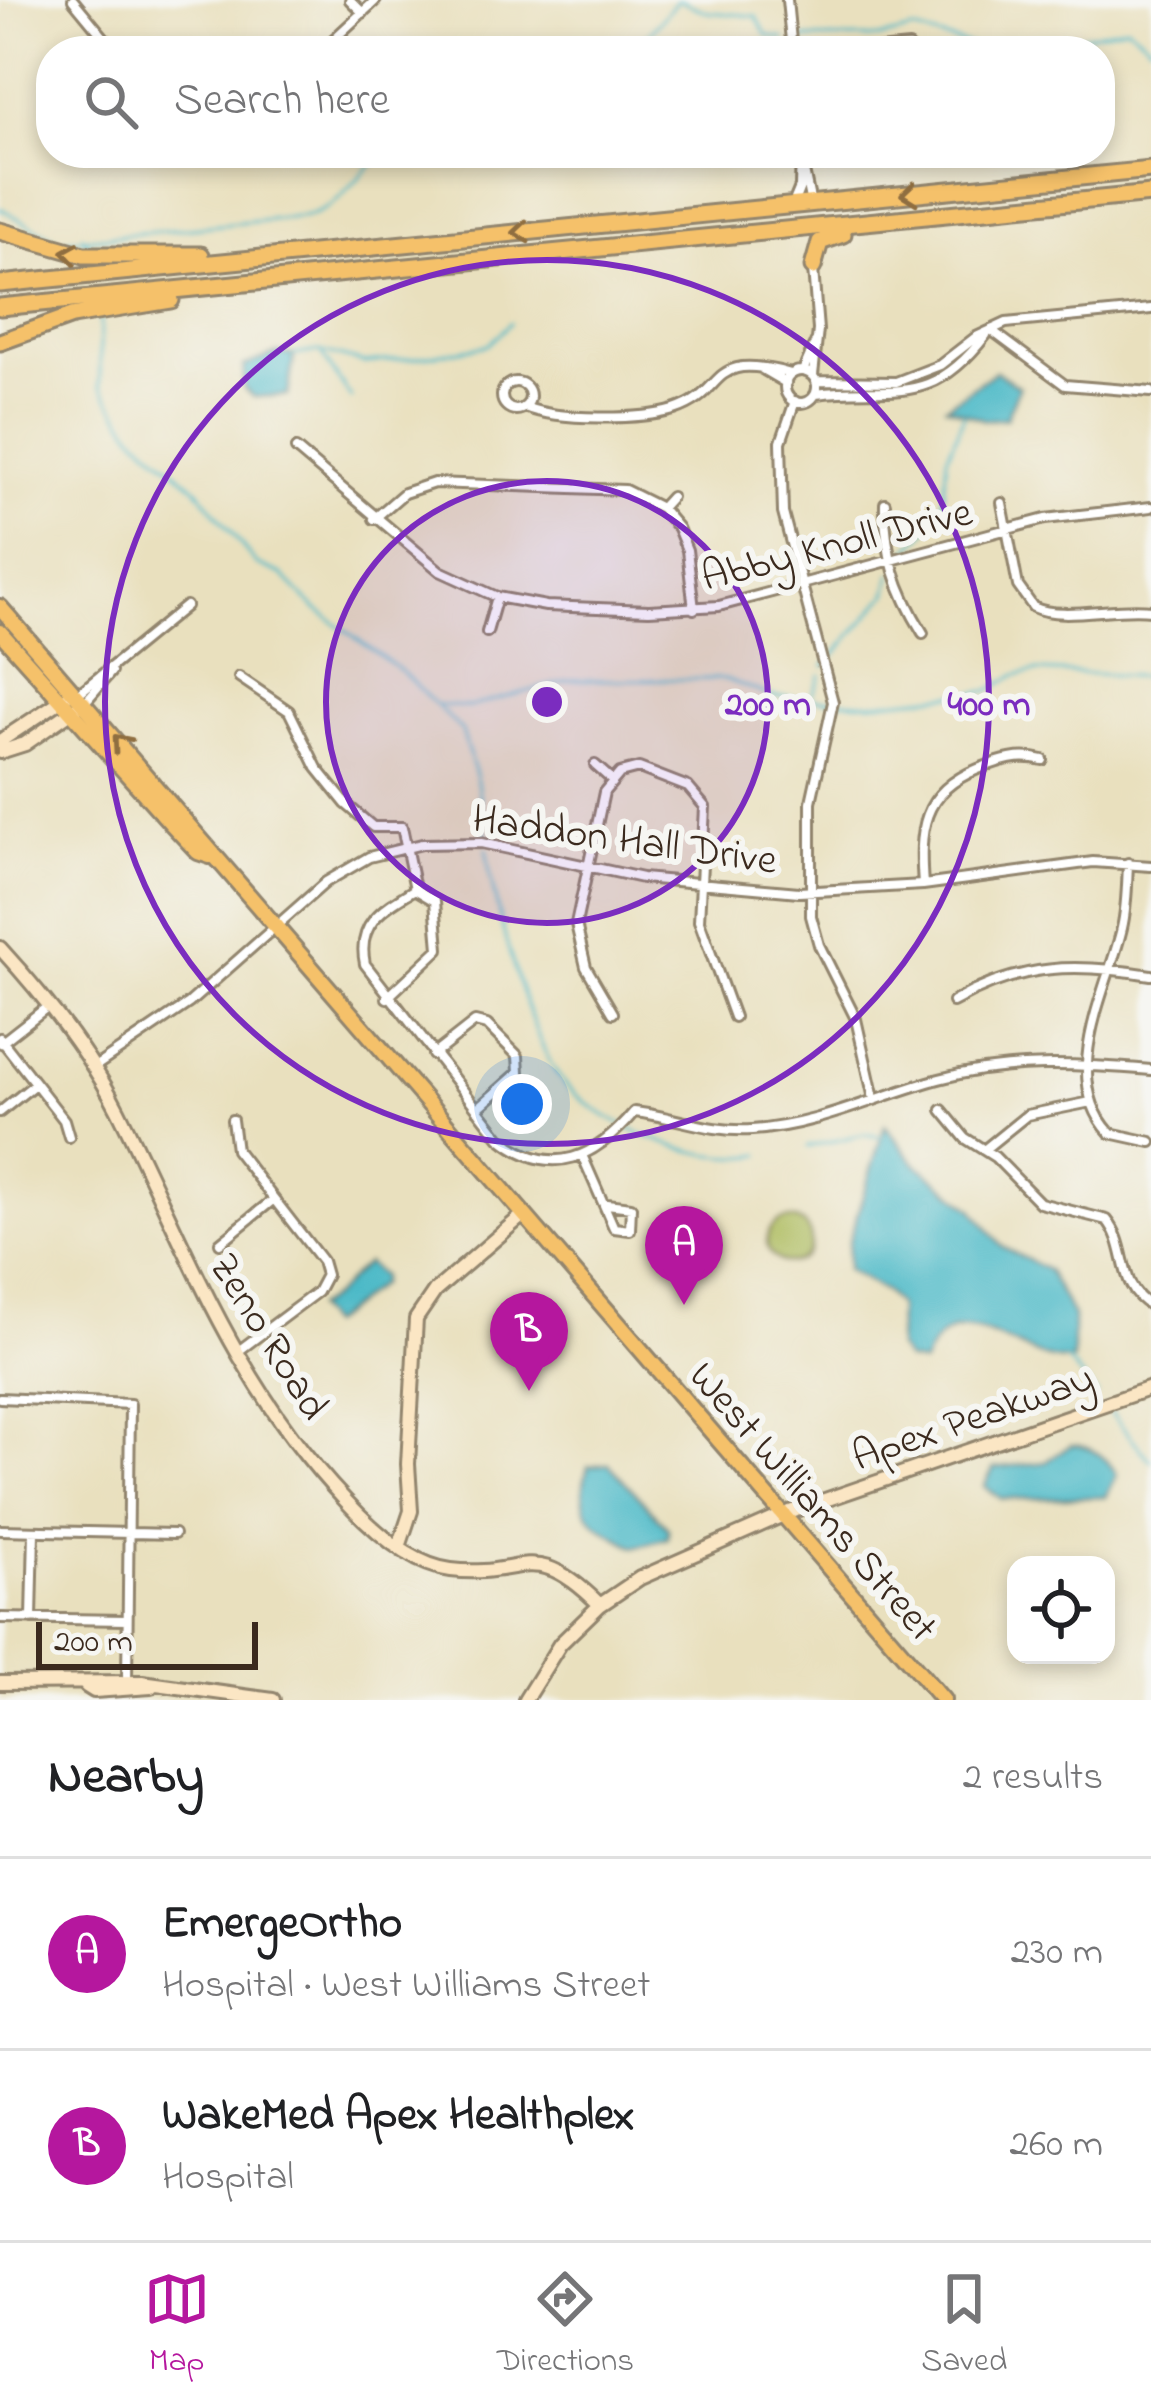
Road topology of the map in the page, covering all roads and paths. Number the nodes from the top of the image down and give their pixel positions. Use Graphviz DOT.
graph roads {
  1 [pos="73,0"];
  2 [pos="350,0"];
  3 [pos="376,0"];
  4 [pos="787,0"];
  5 [pos="363,13"];
  6 [pos="103,36"];
  7 [pos="338,36"];
  8 [pos="791,36"];
  9 [pos="801,168"];
  10 [pos="803,168"];
  11 [pos="1151,170"];
  12 [pos="1151,194"];
  13 [pos="1073,202"];
  14 [pos="811,204"];
  15 [pos="791,206"];
  16 [pos="0,231"];
  17 [pos="754,233"];
  18 [pos="657,242"];
  19 [pos="312,253"];
  20 [pos="813,267"];
  21 [pos="314,276"];
  22 [pos="0,284"];
  23 [pos="0,307"];
  24 [pos="1151,309"];
  25 [pos="989,332"];
  26 [pos="0,342"];
  27 [pos="811,376"];
  28 [pos="928,378"];
  29 [pos="788,379"];
  30 [pos="1151,392"];
  31 [pos="816,394"];
  32 [pos="795,401"];
  33 [pos="527,404"];
  34 [pos="296,449"];
  35 [pos="671,497"];
  36 [pos="885,503"];
  37 [pos="1002,503"];
  38 [pos="1151,507"];
  39 [pos="661,508"];
  40 [pos="374,519"];
  41 [pos="1007,530"];
  42 [pos="890,561"];
  43 [pos="802,587"];
  44 [pos="497,597"];
  45 [pos="186,606"];
  46 [pos="0,607"];
  47 [pos="694,609"];
  48 [pos="1151,610"];
  49 [pos="0,632"];
  50 [pos="487,632"];
  51 [pos="922,633"];
  52 [pos="239,677"];
  53 [pos="82,698"];
  54 [pos="64,705"];
  55 [pos="0,742"];
  56 [pos="0,752"];
  57 [pos="1043,760"];
  58 [pos="595,765"];
  59 [pos="612,780"];
  60 [pos="406,847"];
  61 [pos="210,856"];
  62 [pos="1129,863"];
  63 [pos="1151,866"];
  64 [pos="585,867"];
  65 [pos="923,885"];
  66 [pos="699,886"];
  67 [pos="415,889"];
  68 [pos="810,891"];
  69 [pos="273,927"];
  70 [pos="0,948"];
  71 [pos="1108,968"];
  72 [pos="1151,975"];
  73 [pos="388,998"];
  74 [pos="953,1002"];
  75 [pos="47,1006"];
  76 [pos="614,1013"];
  77 [pos="734,1017"];
  78 [pos="1,1041"];
  79 [pos="433,1055"];
  80 [pos="1090,1065"];
  81 [pos="91,1069"];
  82 [pos="1151,1070"];
  83 [pos="35,1084"];
  84 [pos="874,1099"];
  85 [pos="1091,1102"];
  86 [pos="477,1109"];
  87 [pos="942,1110"];
  88 [pos="0,1112"];
  89 [pos="232,1120"];
  90 [pos="69,1137"];
  91 [pos="1151,1142"];
  92 [pos="986,1149"];
  93 [pos="582,1155"];
  94 [pos="274,1199"];
  95 [pos="607,1204"];
  96 [pos="523,1215"];
  97 [pos="220,1243"];
  98 [pos="1151,1306"];
  99 [pos="237,1352"];
  100 [pos="1151,1388"];
  101 [pos="0,1398"];
  102 [pos="783,1515"];
  103 [pos="0,1530"];
  104 [pos="34,1531"];
  105 [pos="129,1533"];
  106 [pos="173,1534"];
  107 [pos="400,1547"];
  108 [pos="600,1605"];
  109 [pos="0,1618"];
  110 [pos="32,1618"];
  111 [pos="128,1620"];
  112 [pos="127,1682"];
  113 [pos="0,1683"];
  114 [pos="86,1686"];
  115 [pos="151,1687"];
  116 [pos="235,1697"];
  117 [pos="273,1700"];
  118 [pos="525,1700"];
  119 [pos="943,1700"];
  1 -- 6 [label="street"];
  2 -- 5 [label="street"];
  3 -- 5 [label="street"];
  4 -- 8 [label="street"];
  5 -- 7 [label="street"];
  9 -- 15 [label="street"];
  10 -- 14 [label="street"];
  11 -- 14 [label="highway, one-way"];
  12 -- 13 [label="highway"];
  13 -- 17 [label="highway"];
  13 -- 20 [label="highway"];
  14 -- 15 [label="highway"];
  14 -- 18 [label="highway"];
  15 -- 19 [label="highway, one-way"];
  19 -- 16 [label="highway, one-way"];
  17 -- 18 [label="highway"];
  17 -- 20 [label="highway"];
  18 -- 21 [label="highway"];
  19 -- 22 [label="highway"];
  20 -- 27 [label="street"];
  21 -- 23 [label="highway"];
  21 -- 26 [label="highway"];
  24 -- 25 [label="street"];
  25 -- 28 [label="street"];
  25 -- 30 [label="street"];
  27 -- 28 [label="street"];
  27 -- 29 [label="street"];
  27 -- 31 [label="street"];
  28 -- 31 [label="street"];
  29 -- 32 [label="street"];
  29 -- 33 [label="street"];
  31 -- 32 [label="street"];
  32 -- 43 [label="street"];
  34 -- 40 [label="street, Abby Knoll Drive"];
  35 -- 39 [label="street"];
  36 -- 42 [label="street"];
  37 -- 41 [label="street"];
  38 -- 41 [label="street, Abby Knoll Drive"];
  39 -- 40 [label="street"];
  39 -- 47 [label="street"];
  40 -- 44 [label="street, Abby Knoll Drive"];
  41 -- 42 [label="street, Abby Knoll Drive"];
  41 -- 48 [label="street"];
  42 -- 43 [label="street, Abby Knoll Drive"];
  42 -- 51 [label="street"];
  43 -- 47 [label="street, Abby Knoll Drive"];
  43 -- 68 [label="street"];
  44 -- 47 [label="street, Abby Knoll Drive"];
  44 -- 50 [label="street"];
  45 -- 53 [label="street"];
  46 -- 53 [label="main road, West Williams Street"];
  49 -- 54 [label="main road, West Williams Street"];
  52 -- 60 [label="street"];
  53 -- 54 [label="street"];
  61 -- 53 [label="main road, West Williams Street, one-way"];
  54 -- 55 [label="street"];
  54 -- 56 [label="street"];
  54 -- 61 [label="main road, West Williams Street"];
  57 -- 65 [label="street"];
  58 -- 59 [label="street"];
  59 -- 64 [label="street"];
  59 -- 66 [label="street"];
  60 -- 64 [label="street, Haddon Hall Drive"];
  60 -- 67 [label="street"];
  60 -- 69 [label="street, Haddon Hall Drive"];
  61 -- 69 [label="main road, West Williams Street"];
  62 -- 63 [label="street, Haddon Hall Drive"];
  62 -- 65 [label="street, Haddon Hall Drive"];
  62 -- 71 [label="street"];
  64 -- 66 [label="street, Haddon Hall Drive"];
  64 -- 76 [label="street"];
  65 -- 68 [label="street, Haddon Hall Drive"];
  66 -- 68 [label="street, Haddon Hall Drive"];
  66 -- 77 [label="street"];
  67 -- 73 [label="street"];
  67 -- 73 [label="street"];
  68 -- 84 [label="street"];
  69 -- 81 [label="street, Haddon Hall Drive"];
  69 -- 96 [label="main road, West Williams Street"];
  70 -- 75 [label="street, Zeno Road"];
  71 -- 72 [label="street"];
  71 -- 74 [label="street"];
  71 -- 80 [label="street"];
  73 -- 79 [label="street"];
  75 -- 78 [label="street"];
  75 -- 81 [label="street, Zeno Road"];
  78 -- 83 [label="street"];
  79 -- 86 [label="street"];
  79 -- 86 [label="street"];
  80 -- 82 [label="street"];
  80 -- 84 [label="street"];
  80 -- 85 [label="street"];
  81 -- 99 [label="street, Zeno Road"];
  83 -- 88 [label="street"];
  83 -- 90 [label="street"];
  84 -- 93 [label="street"];
  85 -- 91 [label="street"];
  85 -- 92 [label="street"];
  86 -- 93 [label="street"];
  87 -- 92 [label="street"];
  89 -- 94 [label="street"];
  92 -- 98 [label="street"];
  93 -- 95 [label="street"];
  94 -- 97 [label="street"];
  94 -- 99 [label="street"];
  96 -- 102 [label="main road, West Williams Street"];
  96 -- 107 [label="street"];
  99 -- 107 [label="street, Zeno Road"];
  100 -- 102 [label="street, Apex Peakway"];
  101 -- 105 [label="street"];
  102 -- 108 [label="street, Apex Peakway"];
  102 -- 119 [label="main road, West Williams Street"];
  103 -- 104 [label="street"];
  104 -- 105 [label="street"];
  104 -- 110 [label="street"];
  105 -- 106 [label="street"];
  105 -- 111 [label="street"];
  107 -- 108 [label="street, Zeno Road"];
  108 -- 118 [label="street, Apex Peakway"];
  109 -- 110 [label="street"];
  110 -- 111 [label="street"];
  111 -- 112 [label="street"];
  112 -- 114 [label="street"];
  112 -- 115 [label="street"];
  113 -- 114 [label="street"];
  114 -- 115 [label="street"];
  115 -- 116 [label="street"];
  116 -- 117 [label="street"];
}
